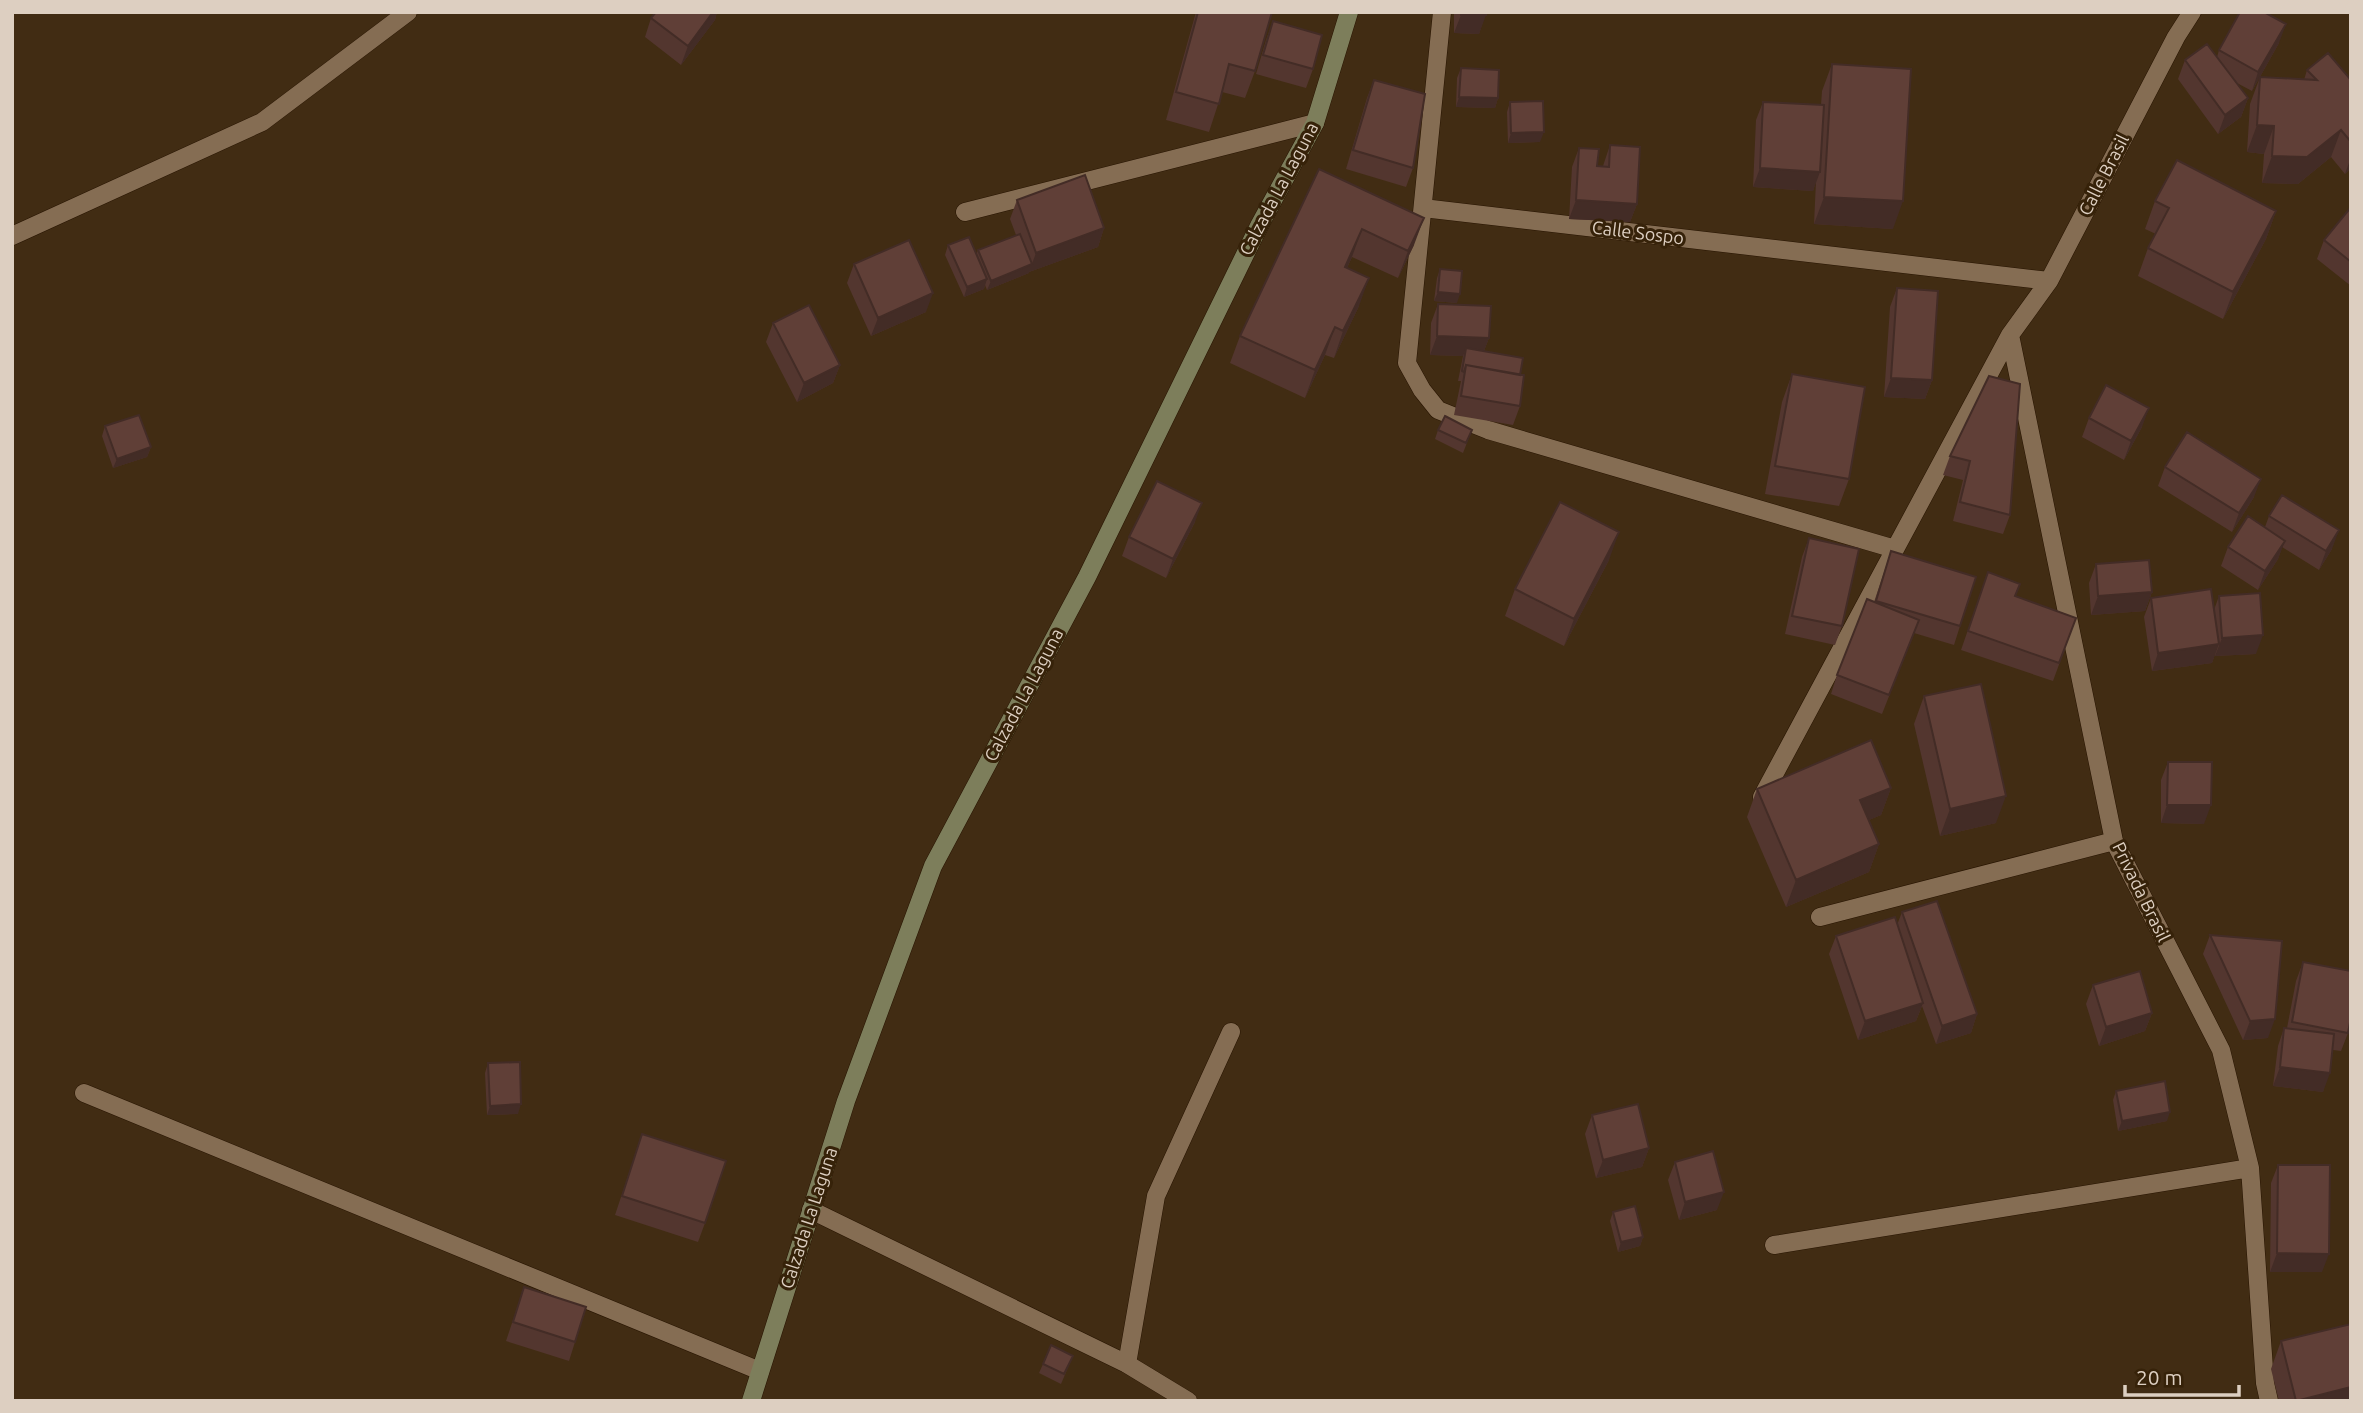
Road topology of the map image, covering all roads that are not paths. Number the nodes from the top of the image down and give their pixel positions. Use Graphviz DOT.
graph roads {
  1 [pos="408,12"];
  2 [pos="1349,12"];
  3 [pos="1443,12"];
  4 [pos="2192,12"];
  5 [pos="1315,123"];
  6 [pos="1423,208"];
  7 [pos="965,212"];
  8 [pos="12,236"];
  9 [pos="2049,281"];
  10 [pos="2010,335"];
  11 [pos="1895,549"];
  12 [pos="1762,797"];
  13 [pos="2114,841"];
  14 [pos="1820,917"];
  15 [pos="1231,1032"];
  16 [pos="83,1093"];
  17 [pos="2250,1168"];
  18 [pos="811,1210"];
  19 [pos="1774,1245"];
  20 [pos="1127,1364"];
  21 [pos="760,1371"];
  22 [pos="751,1401"];
  23 [pos="1188,1401"];
  24 [pos="2269,1401"];
  1 -- 8 [label="street"];
  2 -- 5 [label="street, Calzada La Laguna"];
  3 -- 6 [label="street"];
  4 -- 9 [label="street, Calle Brasil"];
  5 -- 7 [label="street"];
  5 -- 18 [label="street, Calzada La Laguna"];
  6 -- 9 [label="street, Calle Sospo"];
  6 -- 11 [label="street"];
  9 -- 10 [label="street, Calle Brasil"];
  10 -- 11 [label="street, Calle Brasil"];
  10 -- 13 [label="street, Privada Brasil"];
  11 -- 12 [label="street, Calle Brasil"];
  13 -- 14 [label="street"];
  13 -- 17 [label="street, Privada Brasil"];
  15 -- 20 [label="street"];
  16 -- 21 [label="street"];
  17 -- 19 [label="street"];
  17 -- 24 [label="street, Privada Brasil"];
  18 -- 20 [label="street"];
  18 -- 21 [label="street, Calzada La Laguna"];
  20 -- 23 [label="street"];
  21 -- 22 [label="street, Calzada La Laguna"];
}
